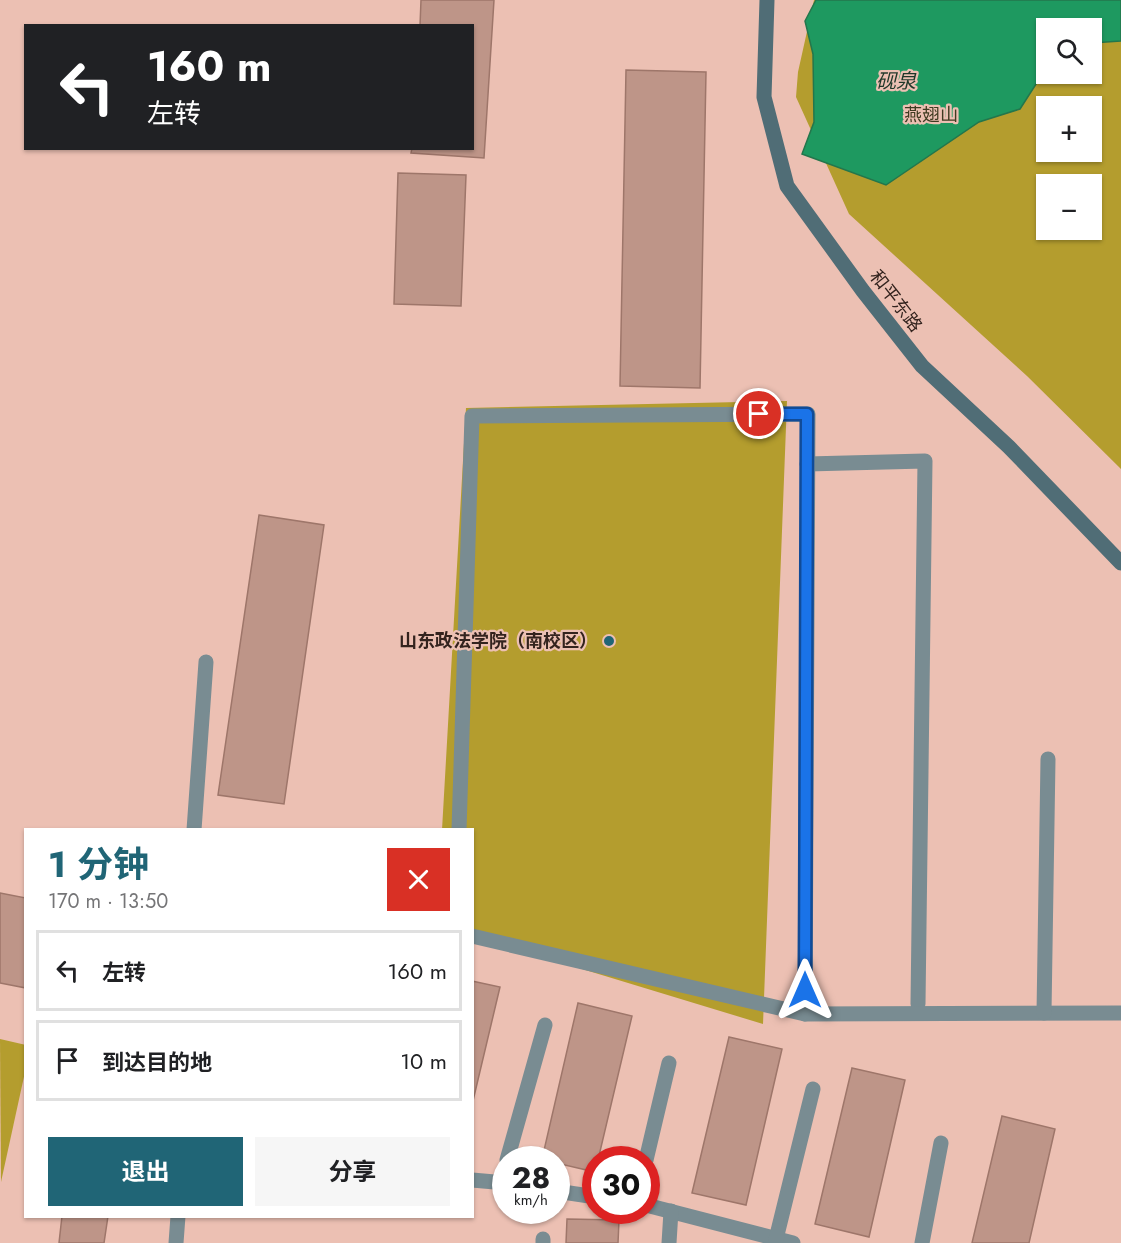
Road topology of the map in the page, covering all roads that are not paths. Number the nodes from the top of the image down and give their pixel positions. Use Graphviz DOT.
graph roads {
  1 [pos="767,0"];
  2 [pos="807,464"];
  3 [pos="1121,563"];
  4 [pos="206,662"];
  5 [pos="1048,759"];
  6 [pos="194,828"];
  7 [pos="459,828"];
  8 [pos="474,936"];
  9 [pos="918,1004"];
  10 [pos="1044,1013"];
  11 [pos="1121,1013"];
  12 [pos="805,1014"];
  13 [pos="545,1025"];
  14 [pos="669,1063"];
  15 [pos="813,1089"];
  16 [pos="941,1143"];
  17 [pos="511,1146"];
  18 [pos="649,1146"];
  19 [pos="474,1180"];
  20 [pos="492,1182"];
  21 [pos="660,1208"];
  22 [pos="671,1211"];
  23 [pos="177,1218"];
  24 [pos="776,1239"];
  25 [pos="176,1243"];
  26 [pos="669,1243"];
  27 [pos="793,1243"];
  28 [pos="922,1243"];
  1 -- 3 [label="main road, 和平东路"];
  2 -- 7 [label="street"];
  2 -- 9 [label="street"];
  2 -- 12 [label="street"];
  4 -- 6 [label="street"];
  5 -- 10 [label="street"];
  8 -- 12 [label="street"];
  10 -- 11 [label="street"];
  10 -- 12 [label="street"];
  13 -- 17 [label="street"];
  14 -- 18 [label="street"];
  15 -- 24 [label="street"];
  16 -- 28 [label="street"];
  19 -- 20 [label="street"];
  21 -- 22 [label="street"];
  22 -- 24 [label="street"];
  22 -- 26 [label="street"];
  23 -- 25 [label="street"];
  24 -- 27 [label="street"];
}
